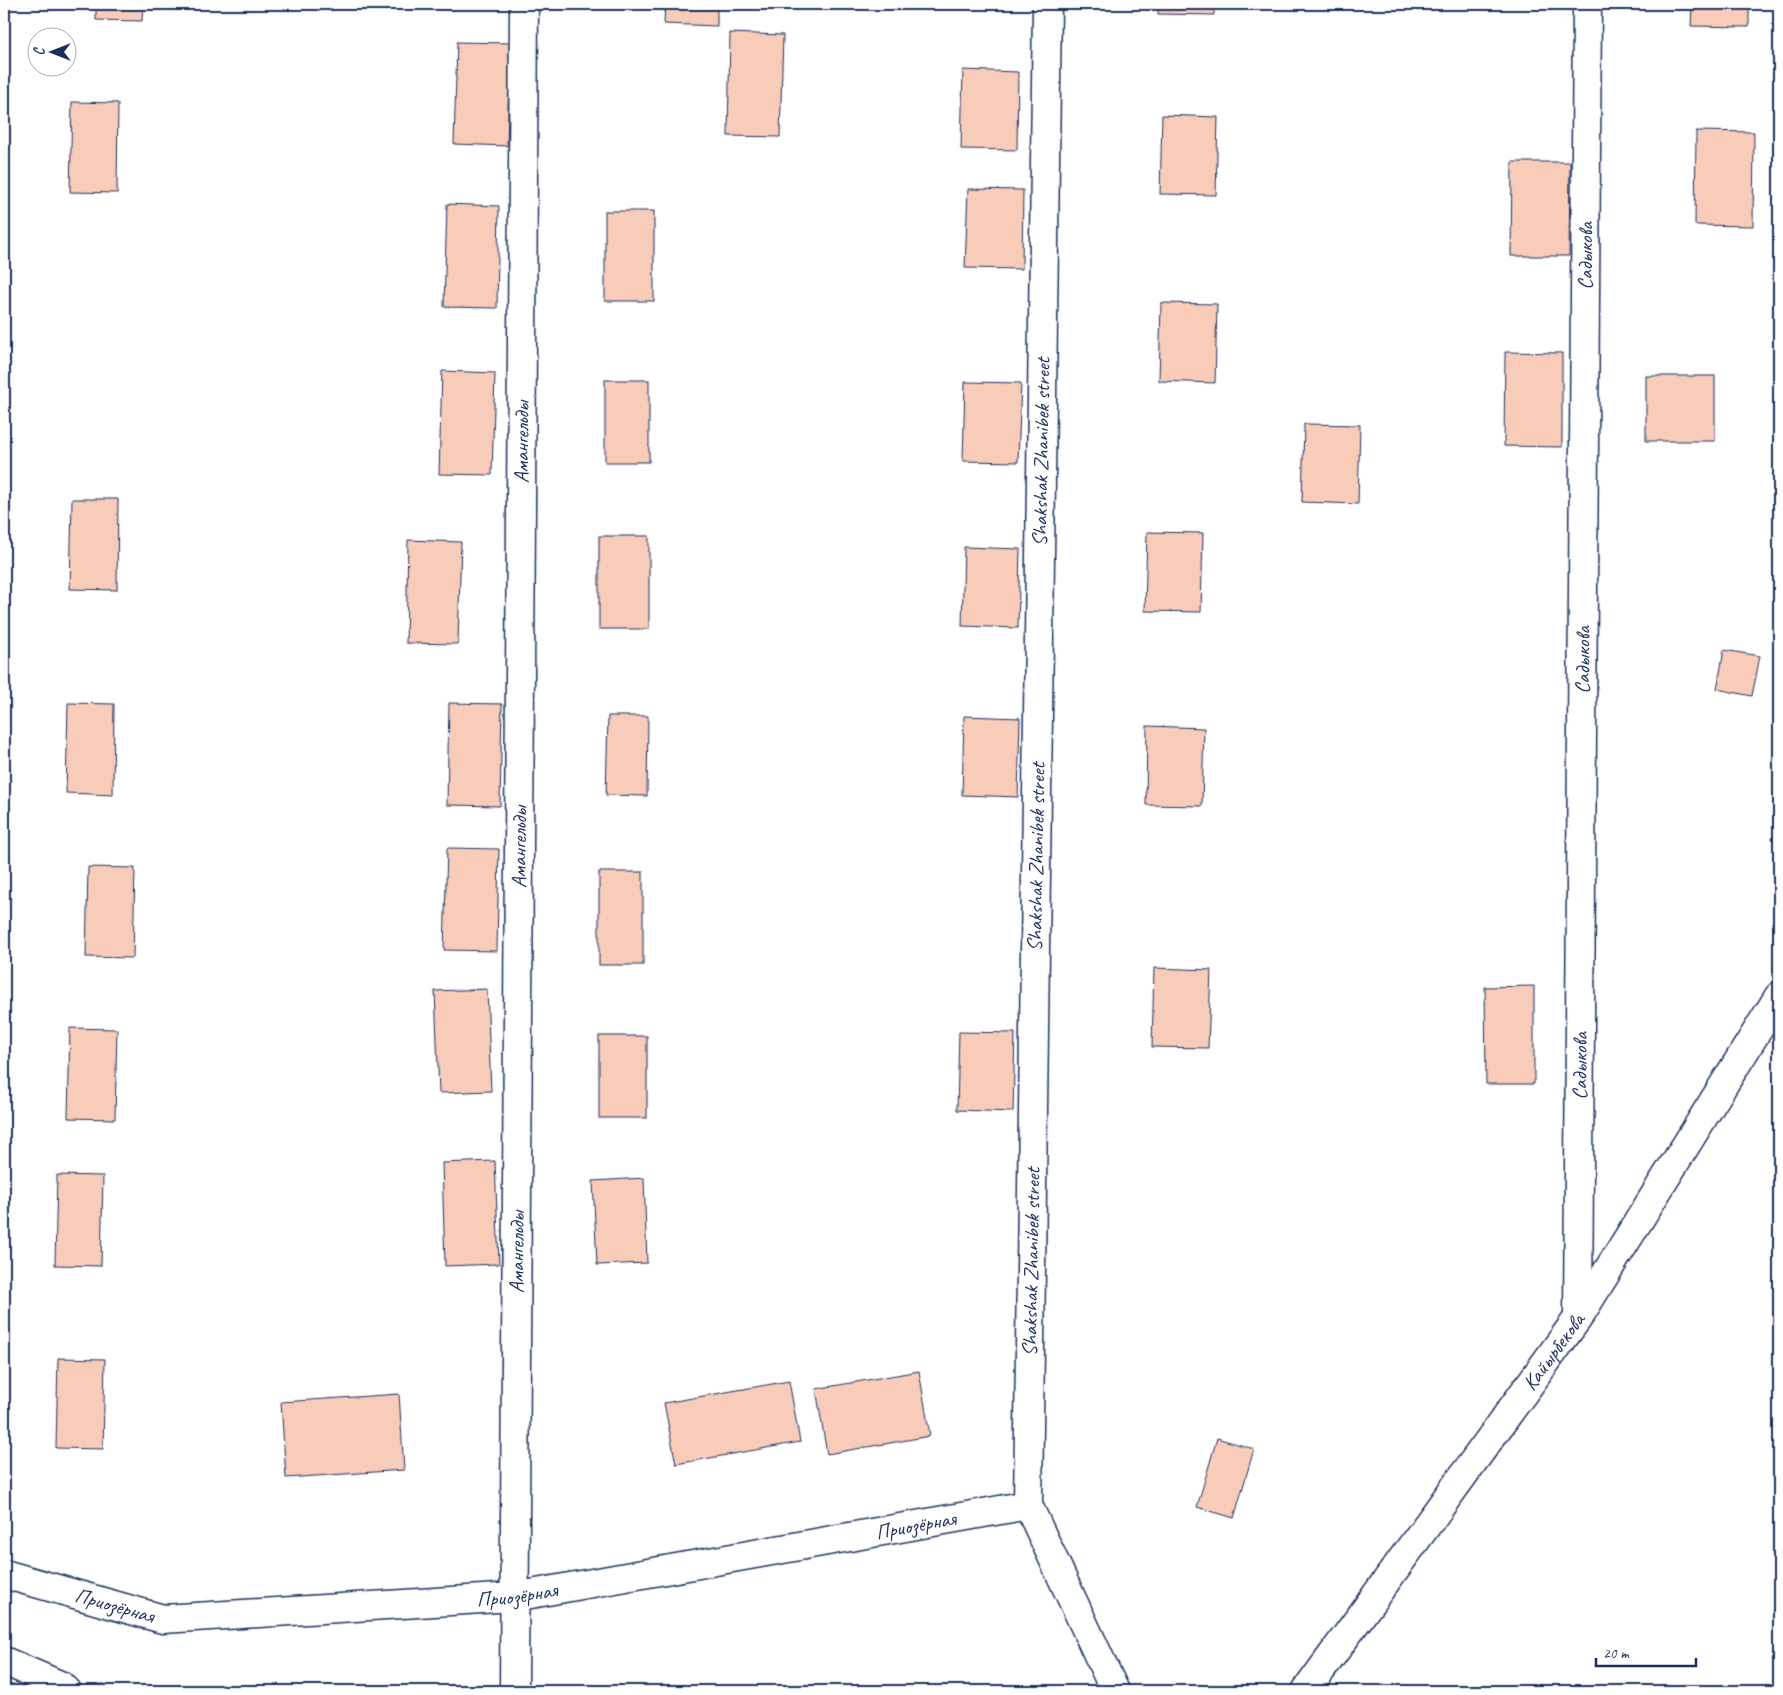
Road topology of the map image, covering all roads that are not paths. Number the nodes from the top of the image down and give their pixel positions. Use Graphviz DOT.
graph roads {
  1 [pos="524,4"];
  2 [pos="1047,4"];
  3 [pos="1587,4"];
  4 [pos="1779,996"];
  5 [pos="1578,1318"];
  6 [pos="1028,1505"];
  7 [pos="4,1574"];
  8 [pos="514,1597"];
  9 [pos="4,1661"];
  10 [pos="67,1691"];
  11 [pos="514,1691"];
  12 [pos="1115,1691"];
  13 [pos="1306,1691"];
  1 -- 8 [label="street, Амангельды"];
  2 -- 6 [label="street, Shakshak Zhanibek street"];
  3 -- 5 [label="street, Садыкова"];
  4 -- 5 [label="street, Кайырбекова"];
  5 -- 13 [label="street, Кайырбекова"];
  6 -- 8 [label="street, Приозёрная"];
  6 -- 12 [label="street, Shakshak Zhanibek street"];
  7 -- 8 [label="street, Приозёрная"];
  8 -- 11 [label="street, Амангельды"];
  9 -- 10 [label="street"];
}
